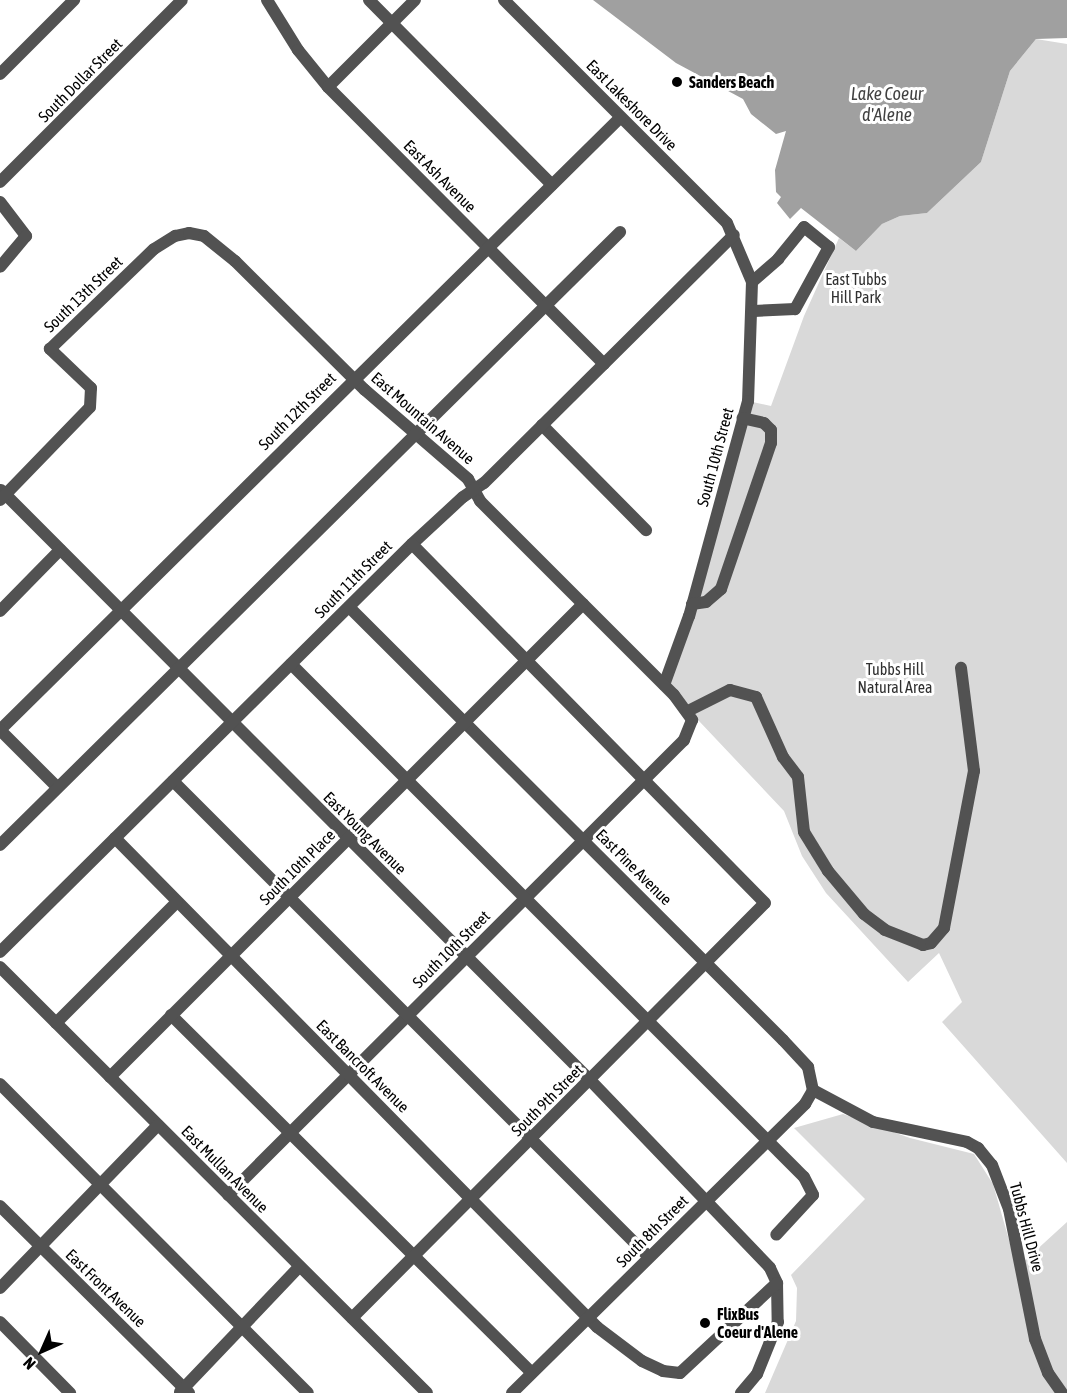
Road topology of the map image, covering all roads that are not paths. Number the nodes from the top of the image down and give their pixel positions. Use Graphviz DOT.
graph roads {
  1 [pos="74,0"];
  2 [pos="182,0"];
  3 [pos="267,0"];
  4 [pos="369,0"];
  5 [pos="415,0"];
  6 [pos="504,0"];
  7 [pos="390,25"];
  8 [pos="0,74"];
  9 [pos="328,87"];
  10 [pos="620,118"];
  11 [pos="0,182"];
  12 [pos="552,185"];
  13 [pos="0,202"];
  14 [pos="620,232"];
  15 [pos="189,233"];
  16 [pos="734,235"];
  17 [pos="489,248"];
  18 [pos="0,267"];
  19 [pos="752,282"];
  20 [pos="546,306"];
  21 [pos="754,311"];
  22 [pos="604,364"];
  23 [pos="352,378"];
  24 [pos="743,418"];
  25 [pos="542,425"];
  26 [pos="418,434"];
  27 [pos="474,490"];
  28 [pos="2,494"];
  29 [pos="646,530"];
  30 [pos="412,544"];
  31 [pos="60,550"];
  32 [pos="583,604"];
  33 [pos="692,604"];
  34 [pos="349,607"];
  35 [pos="120,610"];
  36 [pos="0,611"];
  37 [pos="527,661"];
  38 [pos="291,664"];
  39 [pos="177,668"];
  40 [pos="961,668"];
  41 [pos="664,685"];
  42 [pos="688,711"];
  43 [pos="232,722"];
  44 [pos="467,722"];
  45 [pos="692,723"];
  46 [pos="0,730"];
  47 [pos="172,781"];
  48 [pos="407,781"];
  49 [pos="644,781"];
  50 [pos="57,788"];
  51 [pos="115,838"];
  52 [pos="348,839"];
  53 [pos="585,840"];
  54 [pos="0,844"];
  55 [pos="290,898"];
  56 [pos="525,899"];
  57 [pos="177,902"];
  58 [pos="0,952"];
  59 [pos="230,957"];
  60 [pos="466,957"];
  61 [pos="706,962"];
  62 [pos="0,967"];
  63 [pos="171,1015"];
  64 [pos="408,1015"];
  65 [pos="647,1021"];
  66 [pos="56,1023"];
  67 [pos="348,1074"];
  68 [pos="110,1077"];
  69 [pos="590,1080"];
  70 [pos="0,1084"];
  71 [pos="813,1090"];
  72 [pos="158,1125"];
  73 [pos="289,1134"];
  74 [pos="530,1140"];
  75 [pos="767,1140"];
  76 [pos="102,1186"];
  77 [pos="228,1195"];
  78 [pos="471,1198"];
  79 [pos="707,1200"];
  80 [pos="0,1206"];
  81 [pos="776,1235"];
  82 [pos="40,1247"];
  83 [pos="414,1257"];
  84 [pos="649,1257"];
  85 [pos="299,1266"];
  86 [pos="777,1283"];
  87 [pos="0,1288"];
  88 [pos="588,1317"];
  89 [pos="352,1318"];
  90 [pos="0,1322"];
  91 [pos="242,1327"];
  92 [pos="532,1373"];
  93 [pos="184,1391"];
  94 [pos="70,1393"];
  95 [pos="308,1393"];
  96 [pos="427,1393"];
  97 [pos="512,1393"];
  98 [pos="741,1393"];
  99 [pos="1062,1393"];
  1 -- 8 [label="street"];
  2 -- 11 [label="street, South Dollar Street"];
  3 -- 9 [label="street, East Ash Avenue"];
  4 -- 7 [label="street"];
  5 -- 7 [label="street"];
  6 -- 10 [label="street, East Lakeshore Drive"];
  7 -- 9 [label="street"];
  7 -- 12 [label="street"];
  9 -- 17 [label="street, East Ash Avenue"];
  10 -- 12 [label="street, South 12th Street"];
  10 -- 16 [label="street, East Lakeshore Drive"];
  12 -- 17 [label="street, South 12th Street"];
  13 -- 18 [label="street"];
  14 -- 20 [label="street"];
  15 -- 23 [label="street, East Mountain Avenue"];
  15 -- 28 [label="street, South 13th Street"];
  16 -- 19 [label="street, South 10th Street"];
  16 -- 22 [label="street, South 11th Street"];
  17 -- 20 [label="street, East Ash Avenue"];
  17 -- 23 [label="street, South 12th Street"];
  19 -- 21 [label="street, South 10th Street"];
  19 -- 21 [label="street"];
  20 -- 22 [label="street, East Ash Avenue"];
  20 -- 26 [label="street"];
  21 -- 24 [label="street, South 10th Street"];
  22 -- 25 [label="street, South 11th Street"];
  23 -- 26 [label="street, East Mountain Avenue"];
  23 -- 35 [label="street, South 12th Street"];
  24 -- 33 [label="street, South 10th Street"];
  24 -- 33 [label="street"];
  25 -- 27 [label="street, South 11th Street"];
  25 -- 29 [label="street"];
  26 -- 27 [label="street, East Mountain Avenue"];
  26 -- 39 [label="street"];
  27 -- 30 [label="street, South 11th Street"];
  27 -- 32 [label="street, East Mountain Avenue"];
  28 -- 31 [label="street, East Young Avenue"];
  30 -- 34 [label="street, South 11th Street"];
  30 -- 37 [label="street"];
  31 -- 35 [label="street, East Young Avenue"];
  31 -- 36 [label="street"];
  32 -- 37 [label="street, South 10th Place"];
  32 -- 41 [label="street, East Mountain Avenue"];
  33 -- 41 [label="street, South 10th Street"];
  34 -- 38 [label="street, South 11th Street"];
  34 -- 44 [label="street, East Pine Avenue"];
  35 -- 39 [label="street, East Young Avenue"];
  35 -- 46 [label="street, South 12th Street"];
  37 -- 44 [label="street, South 10th Place"];
  37 -- 49 [label="street"];
  38 -- 43 [label="street, South 11th Street"];
  38 -- 48 [label="street"];
  39 -- 43 [label="street, East Young Avenue"];
  39 -- 50 [label="street"];
  40 -- 42 [label="street"];
  41 -- 42 [label="street, East Mountain Avenue"];
  42 -- 45 [label="street, East Mountain Avenue"];
  43 -- 47 [label="street, South 11th Street"];
  43 -- 52 [label="street, East Young Avenue"];
  44 -- 48 [label="street, South 10th Place"];
  44 -- 53 [label="street, East Pine Avenue"];
  45 -- 49 [label="street, South 10th Street"];
  46 -- 50 [label="street"];
  47 -- 51 [label="street, South 11th Street"];
  47 -- 55 [label="street"];
  48 -- 52 [label="street, South 10th Place"];
  48 -- 56 [label="street"];
  49 -- 53 [label="street, South 10th Street"];
  49 -- 61 [label="street, South 9th Street"];
  50 -- 54 [label="street"];
  51 -- 57 [label="street, East Bancroft Avenue"];
  51 -- 58 [label="street, South 11th Street"];
  52 -- 55 [label="street, South 10th Place"];
  52 -- 60 [label="street, East Young Avenue"];
  53 -- 56 [label="street, South 10th Street"];
  53 -- 61 [label="street, East Pine Avenue"];
  55 -- 59 [label="street, South 10th Place"];
  55 -- 64 [label="street"];
  56 -- 60 [label="street, South 10th Street"];
  56 -- 65 [label="street"];
  57 -- 59 [label="street, East Bancroft Avenue"];
  57 -- 66 [label="street"];
  59 -- 63 [label="street, South 10th Place"];
  59 -- 67 [label="street, East Bancroft Avenue"];
  60 -- 64 [label="street, South 10th Street"];
  60 -- 69 [label="street, East Young Avenue"];
  61 -- 65 [label="street, South 9th Street"];
  61 -- 71 [label="street, East Pine Avenue"];
  62 -- 66 [label="street, East Mullan Avenue"];
  63 -- 68 [label="street, South 10th Place"];
  63 -- 73 [label="street"];
  64 -- 67 [label="street, South 10th Street"];
  64 -- 74 [label="street"];
  65 -- 69 [label="street, South 9th Street"];
  65 -- 75 [label="street"];
  66 -- 68 [label="street, East Mullan Avenue"];
  67 -- 73 [label="street, South 10th Street"];
  67 -- 78 [label="street, East Bancroft Avenue"];
  68 -- 72 [label="street, East Mullan Avenue"];
  69 -- 74 [label="street, South 9th Street"];
  69 -- 79 [label="street, East Young Avenue"];
  70 -- 76 [label="street"];
  71 -- 75 [label="street, South 8th Street"];
  71 -- 99 [label="street, Tubbs Hill Drive"];
  72 -- 76 [label="street"];
  72 -- 77 [label="street, East Mullan Avenue"];
  73 -- 77 [label="street, South 10th Street"];
  73 -- 83 [label="street"];
  74 -- 78 [label="street, South 9th Street"];
  74 -- 84 [label="street"];
  75 -- 79 [label="street, South 8th Street"];
  75 -- 81 [label="street"];
  76 -- 82 [label="street"];
  76 -- 91 [label="street"];
  77 -- 85 [label="street, East Mullan Avenue"];
  78 -- 83 [label="street, South 9th Street"];
  78 -- 88 [label="street, East Bancroft Avenue"];
  79 -- 84 [label="street, South 8th Street"];
  79 -- 86 [label="street, East Young Avenue"];
  80 -- 82 [label="street, East Front Avenue"];
  82 -- 87 [label="street"];
  82 -- 93 [label="street, East Front Avenue"];
  83 -- 89 [label="street, South 9th Street"];
  83 -- 92 [label="street"];
  84 -- 88 [label="street, South 8th Street"];
  85 -- 89 [label="street, East Mullan Avenue"];
  85 -- 91 [label="street"];
  86 -- 88 [label="street, East Bancroft Avenue"];
  86 -- 98 [label="street"];
  88 -- 92 [label="street, South 8th Street"];
  89 -- 96 [label="street, East Mullan Avenue"];
  90 -- 94 [label="street"];
  91 -- 93 [label="street"];
  91 -- 95 [label="street"];
  92 -- 97 [label="street, South 8th Street"];
}
